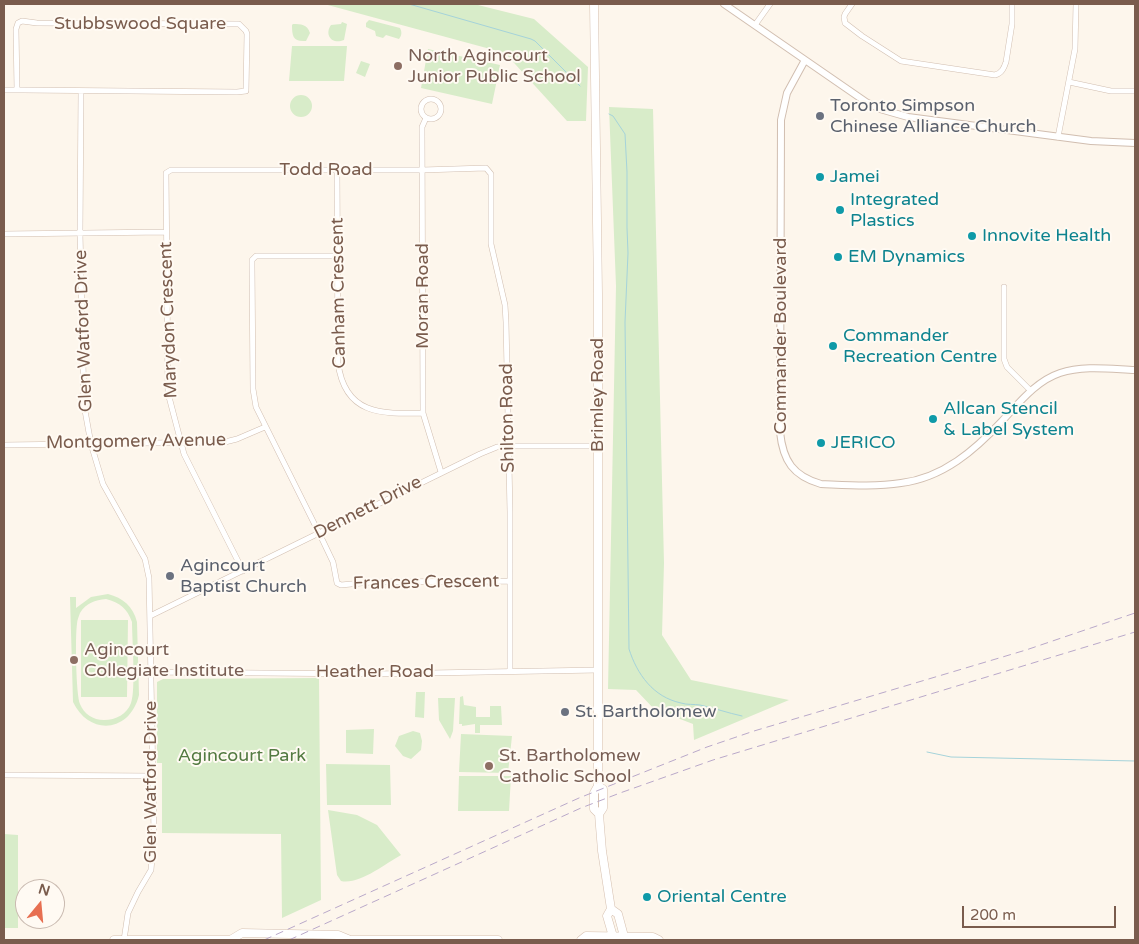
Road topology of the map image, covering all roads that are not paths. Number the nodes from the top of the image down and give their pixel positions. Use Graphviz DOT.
graph roads {
  1 [pos="594,4"];
  2 [pos="724,4"];
  3 [pos="770,4"];
  4 [pos="852,4"];
  5 [pos="1012,4"];
  6 [pos="1076,4"];
  7 [pos="755,25"];
  8 [pos="805,60"];
  9 [pos="1069,82"];
  10 [pos="4,90"];
  11 [pos="17,90"];
  12 [pos="81,91"];
  13 [pos="1135,91"];
  14 [pos="426,118"];
  15 [pos="1058,137"];
  16 [pos="1135,143"];
  17 [pos="486,168"];
  18 [pos="337,170"];
  19 [pos="422,170"];
  20 [pos="166,173"];
  21 [pos="166,232"];
  22 [pos="80,233"];
  23 [pos="4,234"];
  24 [pos="337,256"];
  25 [pos="1004,287"];
  26 [pos="1135,370"];
  27 [pos="1031,391"];
  28 [pos="423,413"];
  29 [pos="265,427"];
  30 [pos="91,444"];
  31 [pos="180,444"];
  32 [pos="4,445"];
  33 [pos="509,446"];
  34 [pos="597,446"];
  35 [pos="441,472"];
  36 [pos="319,533"];
  37 [pos="242,572"];
  38 [pos="509,581"];
  39 [pos="150,616"];
  40 [pos="599,670"];
  41 [pos="510,671"];
  42 [pos="150,672"];
  43 [pos="4,776"];
  44 [pos="153,776"];
  45 [pos="611,909"];
  46 [pos="613,939"];
  47 [pos="625,939"];
  48 [pos="114,940"];
  49 [pos="124,940"];
  50 [pos="233,940"];
  51 [pos="349,940"];
  52 [pos="480,940"];
  53 [pos="498,940"];
  54 [pos="581,940"];
  55 [pos="659,940"];
  1 -- 34 [label="main road, Brimley Road"];
  2 -- 7 [label="street"];
  3 -- 7 [label="street"];
  4 -- 5 [label="street"];
  6 -- 9 [label="street"];
  7 -- 8 [label="street"];
  8 -- 15 [label="street"];
  8 -- 27 [label="street, Commander Boulevard"];
  9 -- 13 [label="street"];
  9 -- 15 [label="street"];
  10 -- 11 [label="street, Stubbswood Square"];
  11 -- 12 [label="street, Stubbswood Square"];
  11 -- 12 [label="street, Stubbswood Square"];
  12 -- 22 [label="street, Glen Watford Drive"];
  14 -- 14 [label="street, Moran Road"];
  14 -- 19 [label="street, Moran Road"];
  15 -- 16 [label="street"];
  17 -- 19 [label="street, Todd Road"];
  17 -- 33 [label="street, Shilton Road"];
  18 -- 19 [label="street, Todd Road"];
  18 -- 20 [label="street, Todd Road"];
  18 -- 24 [label="street, Canham Crescent"];
  19 -- 28 [label="street, Moran Road"];
  20 -- 21 [label="street, Marydon Crescent"];
  21 -- 22 [label="street"];
  21 -- 31 [label="street, Marydon Crescent"];
  22 -- 23 [label="street"];
  22 -- 30 [label="street, Glen Watford Drive"];
  24 -- 28 [label="street, Canham Crescent"];
  24 -- 29 [label="street"];
  25 -- 27 [label="street"];
  26 -- 27 [label="street, Commander Boulevard"];
  28 -- 35 [label="street, Moran Road"];
  29 -- 31 [label="street, Montgomery Avenue"];
  29 -- 36 [label="street"];
  30 -- 31 [label="street, Montgomery Avenue"];
  30 -- 32 [label="street, Montgomery Avenue"];
  30 -- 39 [label="street, Glen Watford Drive"];
  31 -- 37 [label="street, Marydon Crescent"];
  33 -- 34 [label="street, Dennett Drive"];
  33 -- 35 [label="street, Dennett Drive"];
  33 -- 38 [label="street, Shilton Road"];
  34 -- 40 [label="main road, Brimley Road"];
  35 -- 36 [label="street, Dennett Drive"];
  36 -- 37 [label="street, Dennett Drive"];
  36 -- 38 [label="street, Frances Crescent"];
  37 -- 39 [label="street, Dennett Drive"];
  38 -- 41 [label="street, Shilton Road"];
  39 -- 42 [label="street, Glen Watford Drive"];
  40 -- 41 [label="street, Heather Road"];
  40 -- 45 [label="main road, Brimley Road"];
  41 -- 42 [label="street, Heather Road"];
  42 -- 44 [label="street, Glen Watford Drive"];
  43 -- 44 [label="street"];
  44 -- 49 [label="street, Glen Watford Drive"];
  45 -- 46 [label="main road, Brimley Road"];
  45 -- 47 [label="main road, Brimley Road"];
  46 -- 47 [label="main road"];
  46 -- 54 [label="main road"];
  47 -- 55 [label="main road"];
  48 -- 49 [label="main road"];
  49 -- 50 [label="main road"];
  50 -- 51 [label="main road"];
  51 -- 52 [label="main road"];
  52 -- 53 [label="main road"];
}
